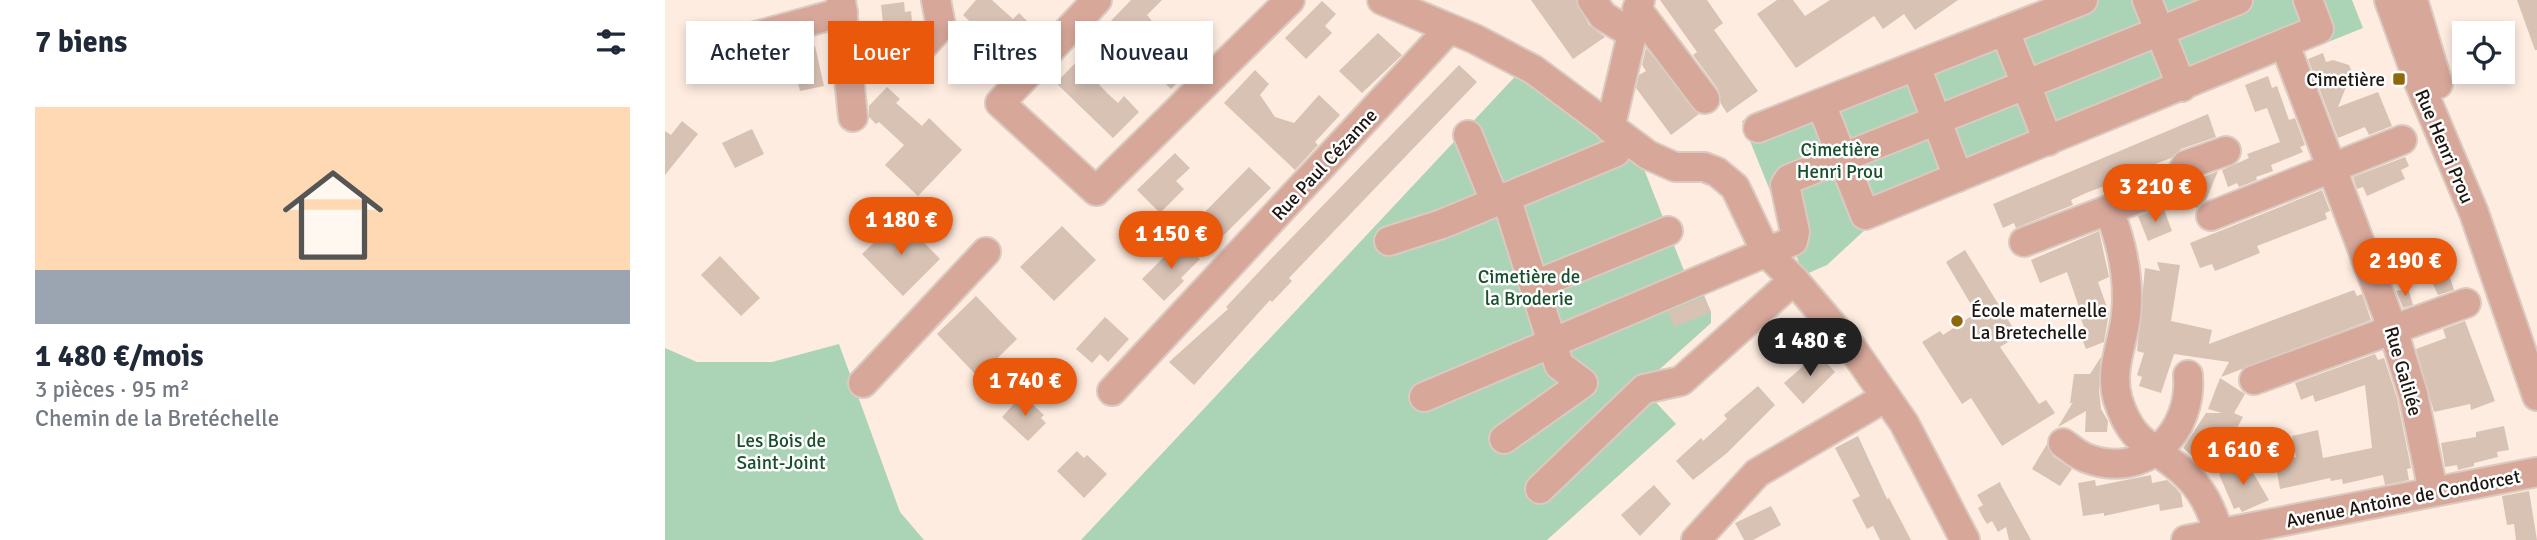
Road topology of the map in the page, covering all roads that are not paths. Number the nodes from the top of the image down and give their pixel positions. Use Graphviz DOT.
graph roads {
  1 [pos="936,0"];
  2 [pos="1097,0"];
  3 [pos="1290,0"];
  4 [pos="1383,0"];
  5 [pos="1592,0"];
  6 [pos="2083,0"];
  7 [pos="2147,0"];
  8 [pos="2238,0"];
  9 [pos="2308,0"];
  10 [pos="2389,0"];
  11 [pos="2413,0"];
  12 [pos="842,6"];
  13 [pos="1636,14"];
  14 [pos="797,21"];
  15 [pos="1449,29"];
  16 [pos="2005,31"];
  17 [pos="2160,32"];
  18 [pos="934,34"];
  19 [pos="2290,58"];
  20 [pos="1916,66"];
  21 [pos="2026,85"];
  22 [pos="2182,87"];
  23 [pos="1705,99"];
  24 [pos="1821,104"];
  25 [pos="853,117"];
  26 [pos="1937,121"];
  27 [pos="1758,128"];
  28 [pos="1468,135"];
  29 [pos="1613,140"];
  30 [pos="2402,140"];
  31 [pos="2048,141"];
  32 [pos="2226,151"];
  33 [pos="1843,159"];
  34 [pos="2332,168"];
  35 [pos="1958,177"];
  36 [pos="1501,199"];
  37 [pos="2109,210"];
  38 [pos="2211,216"];
  39 [pos="1668,230"];
  40 [pos="1389,241"];
  41 [pos="2024,242"];
  42 [pos="2488,251"];
  43 [pos="986,252"];
  44 [pos="1766,252"];
  45 [pos="1794,280"];
  46 [pos="1535,285"];
  47 [pos="2466,303"];
  48 [pos="2393,330"];
  49 [pos="1552,341"];
  50 [pos="2532,369"];
  51 [pos="2188,375"];
  52 [pos="2254,380"];
  53 [pos="863,383"];
  54 [pos="1112,391"];
  55 [pos="2537,396"];
  56 [pos="1424,397"];
  57 [pos="1886,397"];
  58 [pos="1504,439"];
  59 [pos="2063,443"];
  60 [pos="2154,453"];
  61 [pos="2537,472"];
  62 [pos="1540,489"];
  63 [pos="2433,491"];
  64 [pos="2219,533"];
  65 [pos="1696,540"];
  66 [pos="1965,540"];
  67 [pos="2186,540"];
  1 -- 18 [label="street"];
  2 -- 3 [label="street"];
  4 -- 15 [label="street"];
  5 -- 13 [label="street"];
  6 -- 16 [label="street"];
  7 -- 17 [label="street"];
  8 -- 17 [label="street"];
  9 -- 22 [label="street"];
  10 -- 42 [label="street, Rue Henri Prou"];
  11 -- 42 [label="street, Rue Henri Prou"];
  12 -- 14 [label="street"];
  12 -- 25 [label="street"];
  13 -- 23 [label="street"];
  13 -- 29 [label="street"];
  15 -- 29 [label="street"];
  15 -- 54 [label="street, Rue Paul Cézanne"];
  16 -- 20 [label="street"];
  16 -- 21 [label="street"];
  17 -- 21 [label="street"];
  17 -- 22 [label="street"];
  19 -- 34 [label="street, Rue Galilée"];
  20 -- 24 [label="street"];
  20 -- 26 [label="street"];
  21 -- 26 [label="street"];
  21 -- 31 [label="street"];
  22 -- 31 [label="street"];
  24 -- 27 [label="street"];
  24 -- 33 [label="street"];
  26 -- 33 [label="street"];
  26 -- 35 [label="street"];
  28 -- 36 [label="street"];
  29 -- 36 [label="street"];
  29 -- 44 [label="street"];
  30 -- 34 [label="street"];
  31 -- 35 [label="street"];
  32 -- 37 [label="street"];
  33 -- 35 [label="street"];
  33 -- 44 [label="street"];
  34 -- 38 [label="street"];
  34 -- 48 [label="street, Rue Galilée"];
  36 -- 40 [label="street"];
  36 -- 46 [label="street"];
  37 -- 41 [label="street"];
  37 -- 60 [label="street"];
  39 -- 46 [label="street"];
  42 -- 50 [label="street, Rue Henri Prou"];
  43 -- 53 [label="street"];
  44 -- 45 [label="street"];
  44 -- 49 [label="street"];
  45 -- 57 [label="street"];
  45 -- 62 [label="street"];
  46 -- 49 [label="street"];
  47 -- 48 [label="street"];
  48 -- 52 [label="street"];
  48 -- 63 [label="street, Rue Galilée"];
  49 -- 56 [label="street"];
  49 -- 58 [label="street"];
  50 -- 55 [label="street, Rue Henri Prou"];
  51 -- 60 [label="street"];
  57 -- 65 [label="street"];
  57 -- 66 [label="street"];
  59 -- 60 [label="street"];
  60 -- 64 [label="street"];
  61 -- 63 [label="street, Avenue Antoine de Condorcet"];
  63 -- 64 [label="street, Avenue Antoine de Condorcet"];
  64 -- 67 [label="street, Avenue Antoine de Condorcet"];
}
